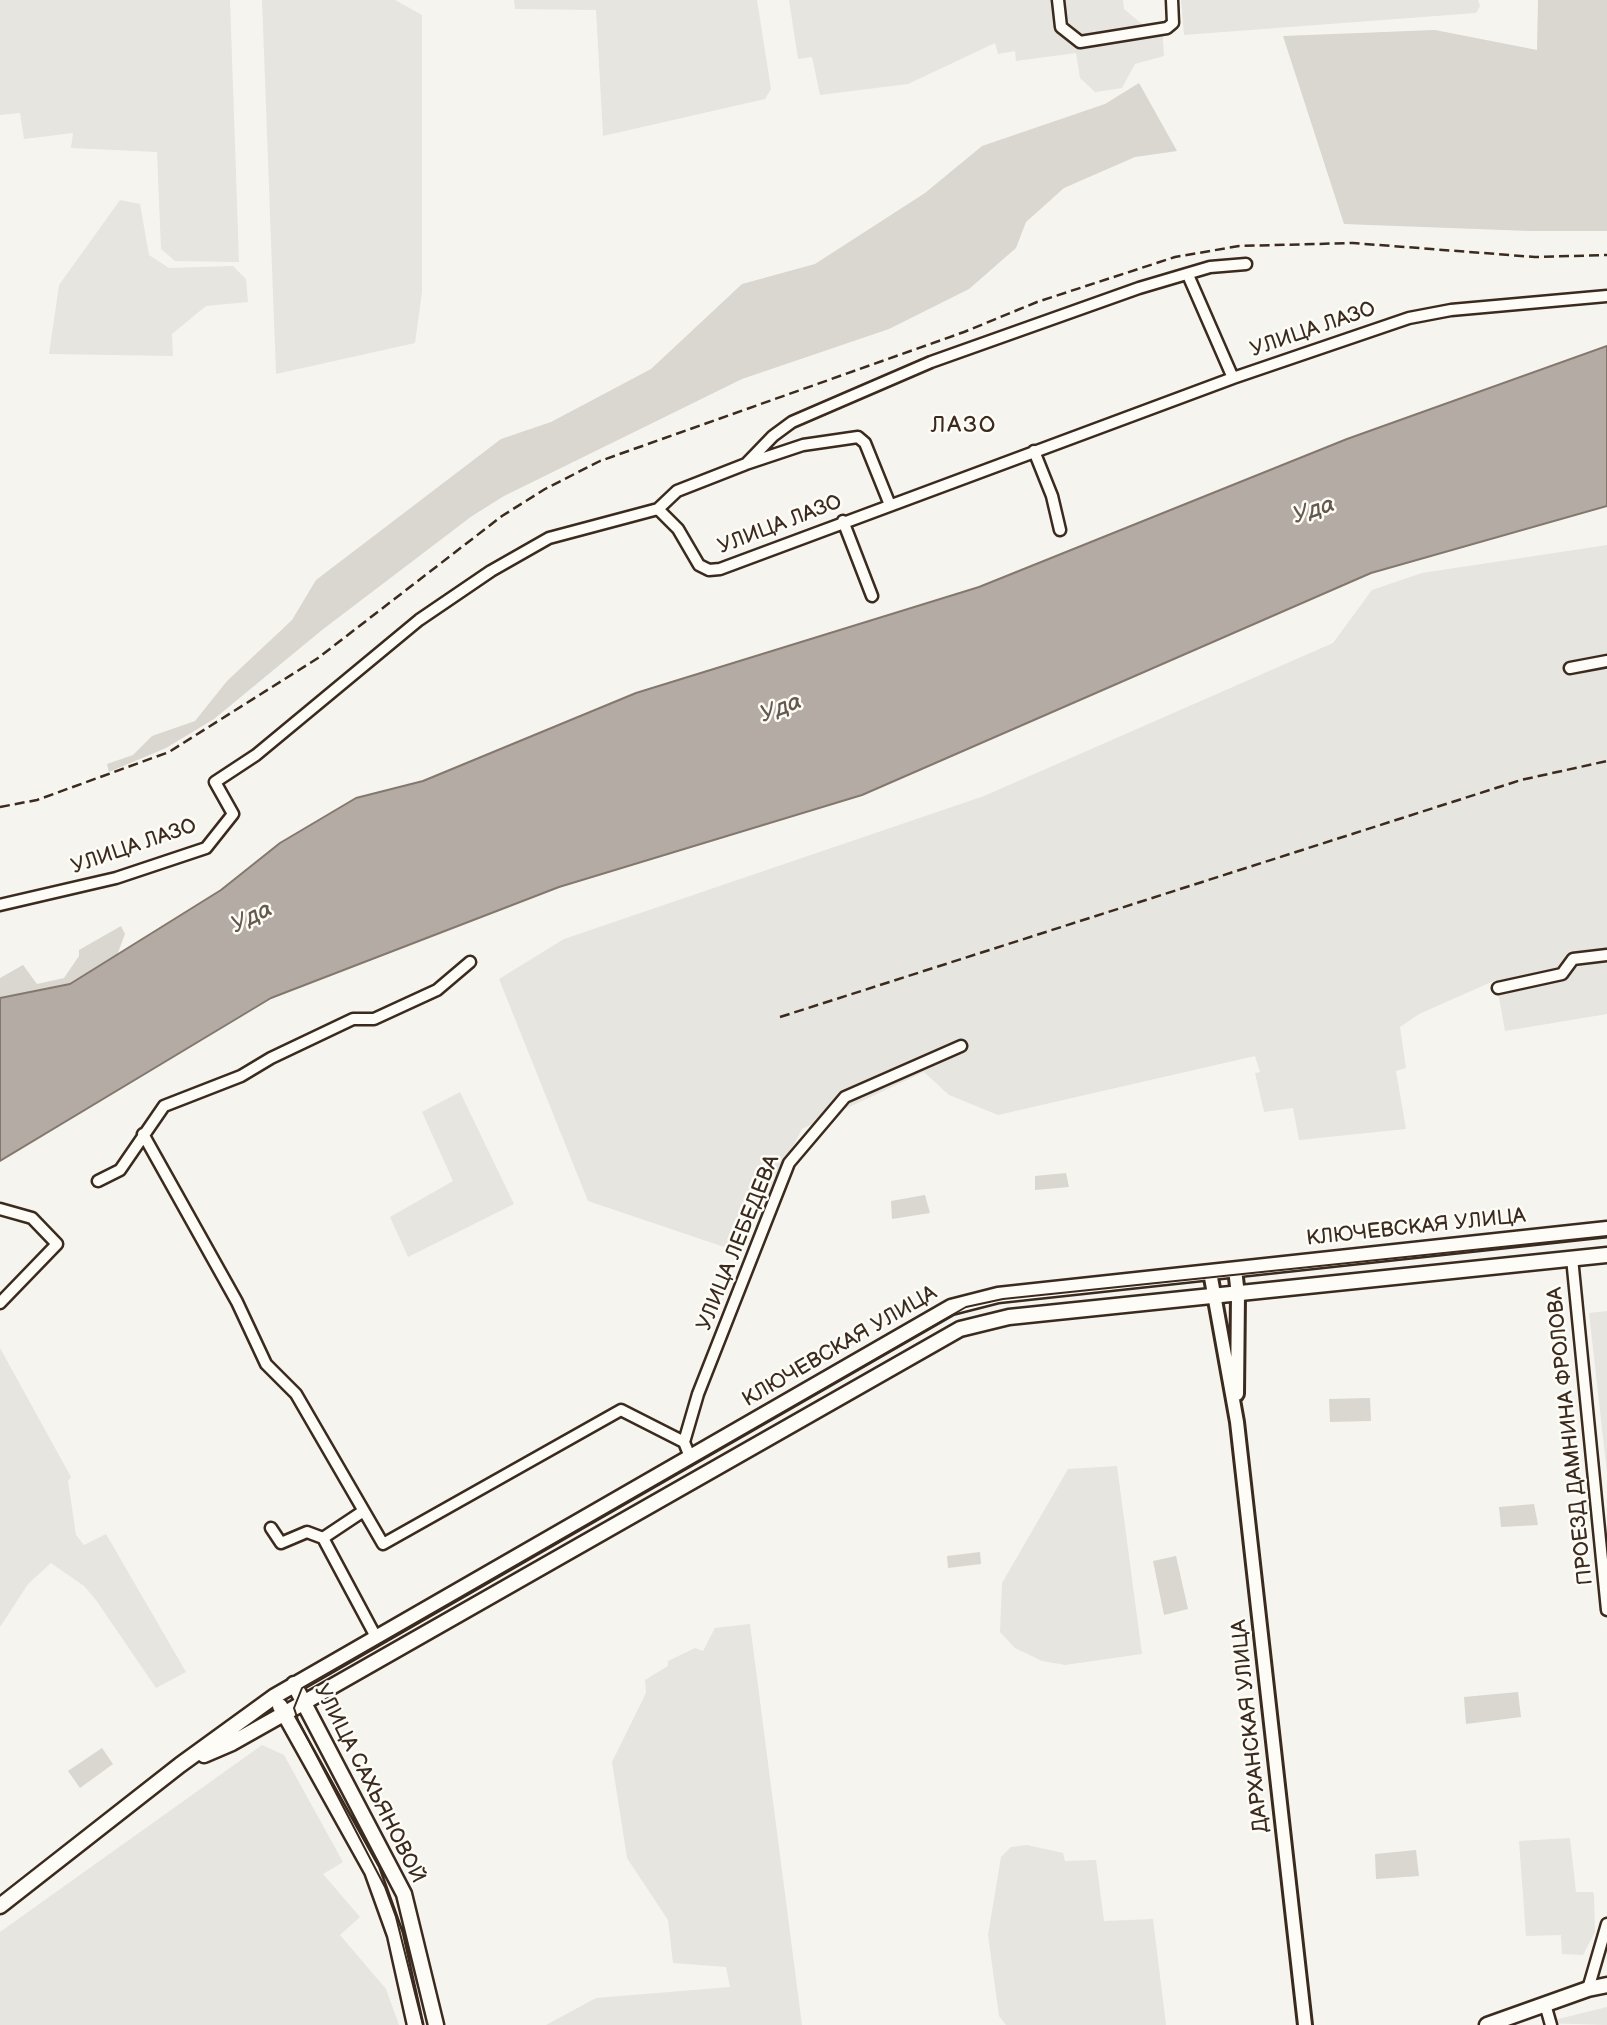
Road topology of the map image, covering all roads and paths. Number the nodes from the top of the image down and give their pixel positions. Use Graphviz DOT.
graph roads {
  1 [pos="1058,0"];
  2 [pos="1172,0"];
  3 [pos="1246,264"];
  4 [pos="1188,275"];
  5 [pos="1607,296"];
  6 [pos="1233,378"];
  7 [pos="1034,452"];
  8 [pos="746,464"];
  9 [pos="890,505"];
  10 [pos="659,509"];
  11 [pos="843,521"];
  12 [pos="1060,530"];
  13 [pos="872,596"];
  14 [pos="1607,661"];
  15 [pos="1570,668"];
  16 [pos="0,905"];
  17 [pos="1607,955"];
  18 [pos="470,962"];
  19 [pos="1498,988"];
  20 [pos="961,1046"];
  21 [pos="143,1134"];
  22 [pos="98,1181"];
  23 [pos="0,1209"];
  24 [pos="1607,1229"];
  25 [pos="1607,1255"];
  26 [pos="1572,1258"];
  27 [pos="1235,1269"];
  28 [pos="1210,1272"];
  29 [pos="1238,1294"];
  30 [pos="1213,1297"];
  31 [pos="0,1303"];
  32 [pos="1237,1422"];
  33 [pos="684,1442"];
  34 [pos="690,1457"];
  35 [pos="362,1512"];
  36 [pos="271,1528"];
  37 [pos="323,1538"];
  38 [pos="1607,1611"];
  39 [pos="376,1637"];
  40 [pos="285,1690"];
  41 [pos="303,1703"];
  42 [pos="284,1714"];
  43 [pos="180,1765"];
  44 [pos="399,1881"];
  45 [pos="379,1889"];
  46 [pos="0,1906"];
  47 [pos="1607,1924"];
  48 [pos="1607,1985"];
  49 [pos="1588,1989"];
  50 [pos="1545,2004"];
  51 [pos="415,2025"];
  52 [pos="436,2025"];
  53 [pos="1305,2025"];
  54 [pos="1487,2025"];
  55 [pos="1551,2025"];
  1 -- 2 [label="street"];
  3 -- 4 [label="street"];
  4 -- 6 [label="street"];
  4 -- 8 [label="street"];
  5 -- 6 [label="street, УЛИЦА ЛАЗО"];
  6 -- 7 [label="street, УЛИЦА ЛАЗО"];
  7 -- 9 [label="street, УЛИЦА ЛАЗО"];
  7 -- 12 [label="street"];
  8 -- 9 [label="street"];
  8 -- 10 [label="street"];
  9 -- 11 [label="street, УЛИЦА ЛАЗО"];
  10 -- 11 [label="street, УЛИЦА ЛАЗО"];
  10 -- 16 [label="street, УЛИЦА ЛАЗО"];
  11 -- 13 [label="street"];
  14 -- 15 [label="street"];
  17 -- 19 [label="street"];
  18 -- 21 [label="street"];
  20 -- 33 [label="street, УЛИЦА ЛЕБЕДЕВА"];
  21 -- 22 [label="street"];
  21 -- 35 [label="street"];
  23 -- 31 [label="street"];
  24 -- 27 [label="main road, КЛЮЧЕВСКАЯ УЛИЦА"];
  25 -- 26 [label="main road, КЛЮЧЕВСКАЯ УЛИЦА"];
  26 -- 29 [label="main road, КЛЮЧЕВСКАЯ УЛИЦА"];
  26 -- 38 [label="street, ПРОЕЗД ДАМНИНА ФРОЛОВА"];
  27 -- 28 [label="main road, КЛЮЧЕВСКАЯ УЛИЦА"];
  27 -- 29 [label="street, ДАРХАНСКАЯ УЛИЦА"];
  28 -- 30 [label="street, ДАРХАНСКАЯ УЛИЦА"];
  28 -- 34 [label="main road, КЛЮЧЕВСКАЯ УЛИЦА"];
  29 -- 30 [label="main road, КЛЮЧЕВСКАЯ УЛИЦА"];
  29 -- 32 [label="street, ДАРХАНСКАЯ УЛИЦА"];
  30 -- 32 [label="street, ДАРХАНСКАЯ УЛИЦА"];
  30 -- 41 [label="main road, КЛЮЧЕВСКАЯ УЛИЦА"];
  32 -- 53 [label="street, ДАРХАНСКАЯ УЛИЦА"];
  33 -- 34 [label="street"];
  33 -- 35 [label="street"];
  34 -- 39 [label="main road, КЛЮЧЕВСКАЯ УЛИЦА"];
  35 -- 37 [label="street"];
  36 -- 37 [label="street"];
  37 -- 39 [label="street"];
  39 -- 40 [label="main road, КЛЮЧЕВСКАЯ УЛИЦА"];
  40 -- 41 [label="main road, УЛИЦА САХЬЯНОВОЙ"];
  40 -- 42 [label="main road, УЛИЦА САХЬЯНОВОЙ"];
  40 -- 43 [label="main road, КЛЮЧЕВСКАЯ УЛИЦА"];
  41 -- 42 [label="main road, КЛЮЧЕВСКАЯ УЛИЦА"];
  41 -- 44 [label="main road, УЛИЦА САХЬЯНОВОЙ"];
  42 -- 43 [label="main road, КЛЮЧЕВСКАЯ УЛИЦА"];
  42 -- 45 [label="main road, УЛИЦА САХЬЯНОВОЙ"];
  43 -- 46 [label="main road"];
  44 -- 45 [label="main road"];
  44 -- 52 [label="main road, УЛИЦА САХЬЯНОВОЙ"];
  45 -- 51 [label="main road, УЛИЦА САХЬЯНОВОЙ"];
  47 -- 49 [label="street"];
  48 -- 49 [label="main road"];
  49 -- 50 [label="main road"];
  50 -- 54 [label="main road"];
  50 -- 55 [label="street"];
}
